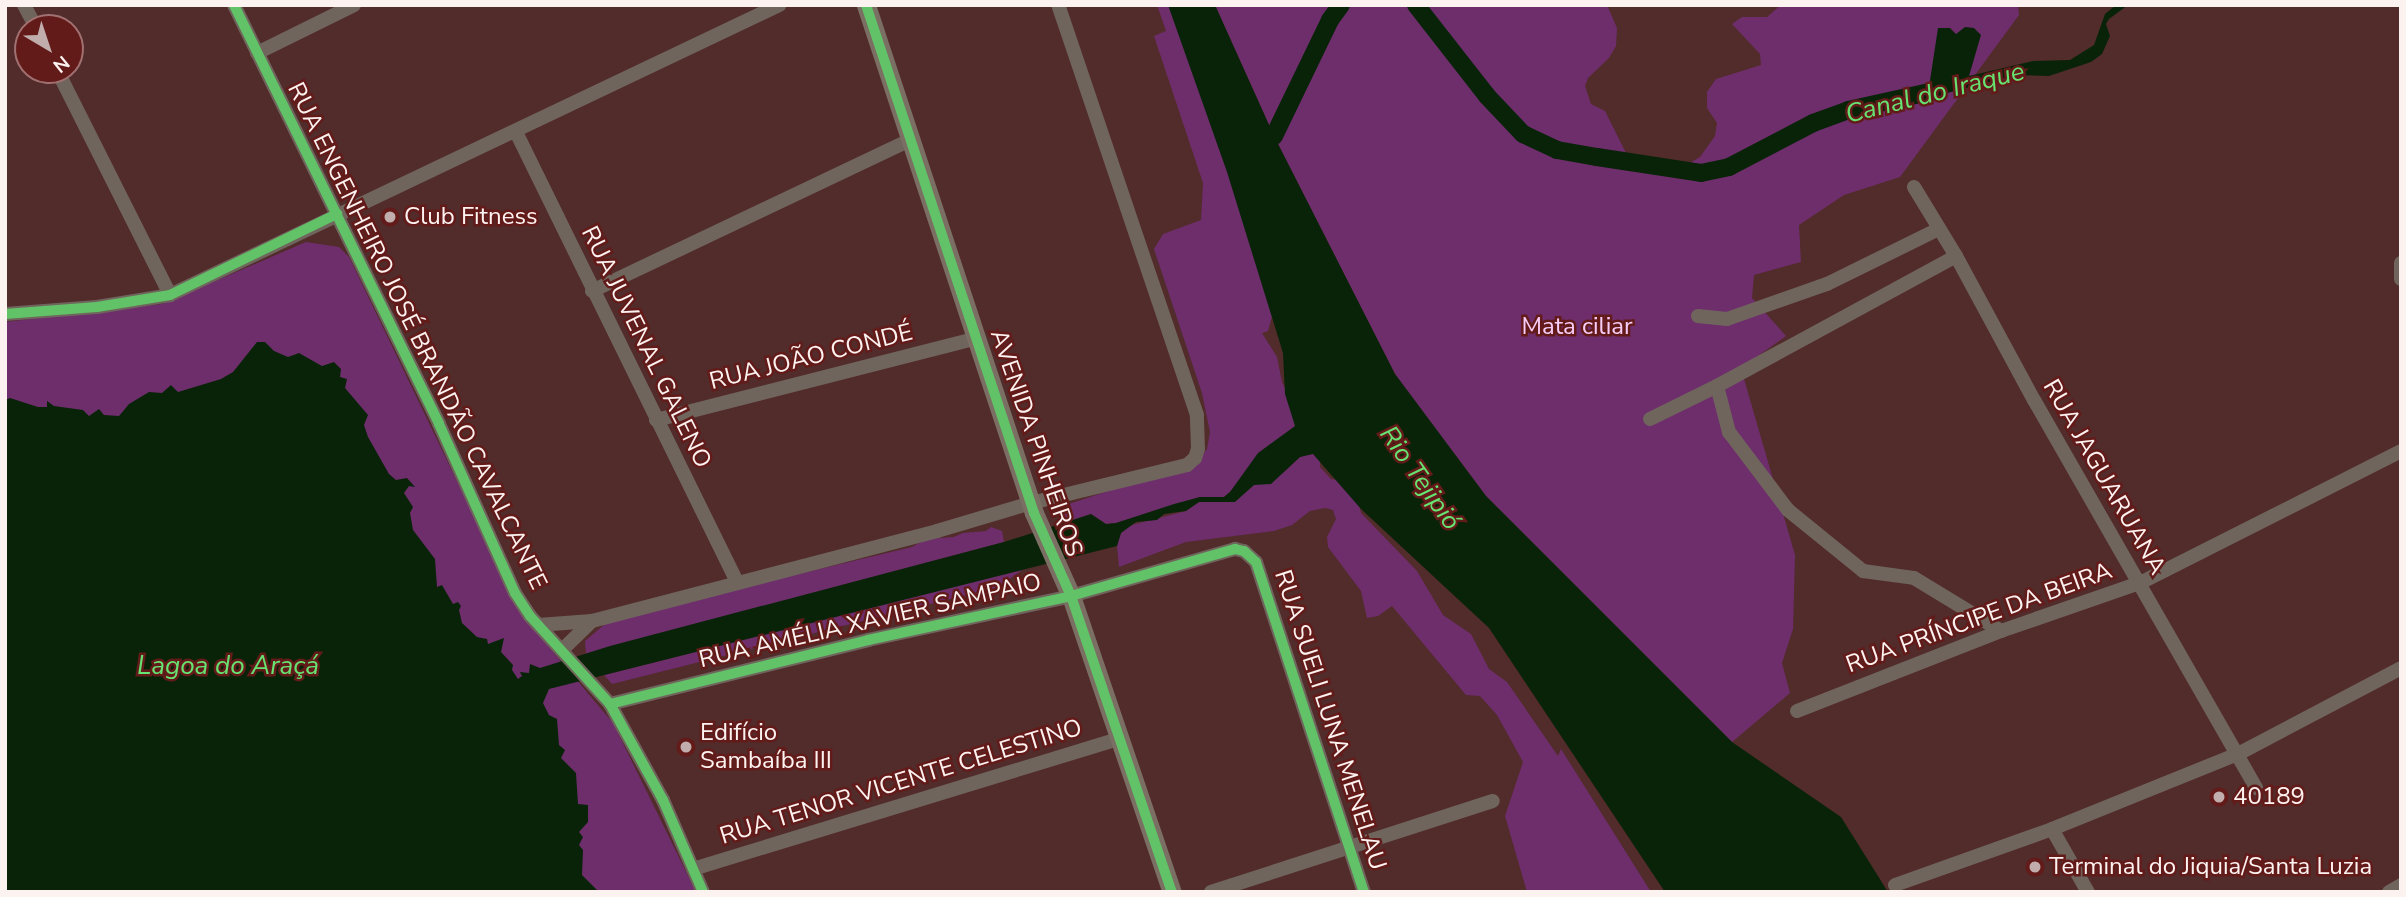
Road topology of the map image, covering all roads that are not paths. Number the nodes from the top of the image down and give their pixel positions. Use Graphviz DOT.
graph roads {
  1 [pos="234,5"];
  2 [pos="354,5"];
  3 [pos="779,5"];
  4 [pos="866,5"];
  5 [pos="1058,5"];
  6 [pos="257,53"];
  7 [pos="64,84"];
  8 [pos="516,132"];
  9 [pos="912,139"];
  10 [pos="1914,187"];
  11 [pos="337,214"];
  12 [pos="1940,229"];
  13 [pos="1956,256"];
  14 [pos="2401,263"];
  15 [pos="2401,279"];
  16 [pos="592,291"];
  17 [pos="170,295"];
  18 [pos="5,314"];
  19 [pos="1699,316"];
  20 [pos="977,338"];
  21 [pos="1717,386"];
  22 [pos="1650,419"];
  23 [pos="656,421"];
  24 [pos="2401,451"];
  25 [pos="1033,508"];
  26 [pos="1256,562"];
  27 [pos="737,582"];
  28 [pos="2140,583"];
  29 [pos="1071,596"];
  30 [pos="592,621"];
  31 [pos="538,625"];
  32 [pos="2001,631"];
  33 [pos="563,651"];
  34 [pos="2401,668"];
  35 [pos="610,704"];
  36 [pos="1797,711"];
  37 [pos="1121,738"];
  38 [pos="2238,754"];
  39 [pos="2256,789"];
  40 [pos="1493,802"];
  41 [pos="2052,829"];
  42 [pos="1349,846"];
  43 [pos="693,869"];
  44 [pos="1895,884"];
  45 [pos="2401,885"];
  46 [pos="703,892"];
  47 [pos="1172,892"];
  48 [pos="1211,892"];
  49 [pos="1364,892"];
  50 [pos="2088,892"];
  51 [pos="2389,892"];
  1 -- 6 [label="street, RUA ENGENHEIRO JOSÉ BRANDÃO CAVALCANTE"];
  2 -- 6 [label="street"];
  3 -- 8 [label="street"];
  4 -- 9 [label="street, AVENIDA PINHEIROS"];
  5 -- 25 [label="street"];
  6 -- 11 [label="street, RUA ENGENHEIRO JOSÉ BRANDÃO CAVALCANTE"];
  7 -- 17 [label="street"];
  8 -- 11 [label="street"];
  8 -- 16 [label="street, RUA JUVENAL GALENO"];
  9 -- 16 [label="street"];
  9 -- 20 [label="street, AVENIDA PINHEIROS"];
  10 -- 12 [label="street, RUA JAGUARUANA"];
  11 -- 17 [label="street"];
  11 -- 31 [label="street, RUA ENGENHEIRO JOSÉ BRANDÃO CAVALCANTE"];
  12 -- 13 [label="street, RUA JAGUARUANA"];
  12 -- 19 [label="street"];
  13 -- 21 [label="street"];
  13 -- 28 [label="street, RUA JAGUARUANA"];
  14 -- 15 [label="street"];
  16 -- 23 [label="street, RUA JUVENAL GALENO"];
  17 -- 18 [label="street"];
  20 -- 23 [label="street, RUA JOÃO CONDÉ"];
  20 -- 25 [label="street, AVENIDA PINHEIROS"];
  21 -- 22 [label="street"];
  21 -- 32 [label="street"];
  23 -- 27 [label="street, RUA JUVENAL GALENO"];
  24 -- 28 [label="street, RUA PRÍNCIPE DA BEIRA"];
  25 -- 27 [label="street"];
  25 -- 29 [label="street, AVENIDA PINHEIROS"];
  26 -- 29 [label="street, RUA AMÉLIA XAVIER SAMPAIO"];
  26 -- 42 [label="street, RUA SUELI LUNA MENELAU"];
  27 -- 30 [label="street"];
  28 -- 32 [label="street, RUA PRÍNCIPE DA BEIRA"];
  28 -- 38 [label="street, RUA JAGUARUANA"];
  29 -- 35 [label="street, RUA AMÉLIA XAVIER SAMPAIO"];
  29 -- 37 [label="street, AVENIDA PINHEIROS"];
  30 -- 31 [label="street"];
  30 -- 33 [label="street"];
  31 -- 33 [label="street, RUA ENGENHEIRO JOSÉ BRANDÃO CAVALCANTE"];
  32 -- 36 [label="street, RUA PRÍNCIPE DA BEIRA"];
  33 -- 35 [label="street, RUA ENGENHEIRO JOSÉ BRANDÃO CAVALCANTE"];
  34 -- 38 [label="street"];
  35 -- 43 [label="street, RUA ENGENHEIRO JOSÉ BRANDÃO CAVALCANTE"];
  37 -- 43 [label="street, RUA TENOR VICENTE CELESTINO"];
  37 -- 47 [label="street, AVENIDA PINHEIROS"];
  38 -- 39 [label="street, RUA JAGUARUANA"];
  38 -- 41 [label="street"];
  40 -- 42 [label="street"];
  41 -- 44 [label="street"];
  41 -- 50 [label="street"];
  42 -- 48 [label="street"];
  42 -- 49 [label="street, RUA SUELI LUNA MENELAU"];
  43 -- 46 [label="street, RUA ENGENHEIRO JOSÉ BRANDÃO CAVALCANTE"];
  45 -- 51 [label="street"];
}
